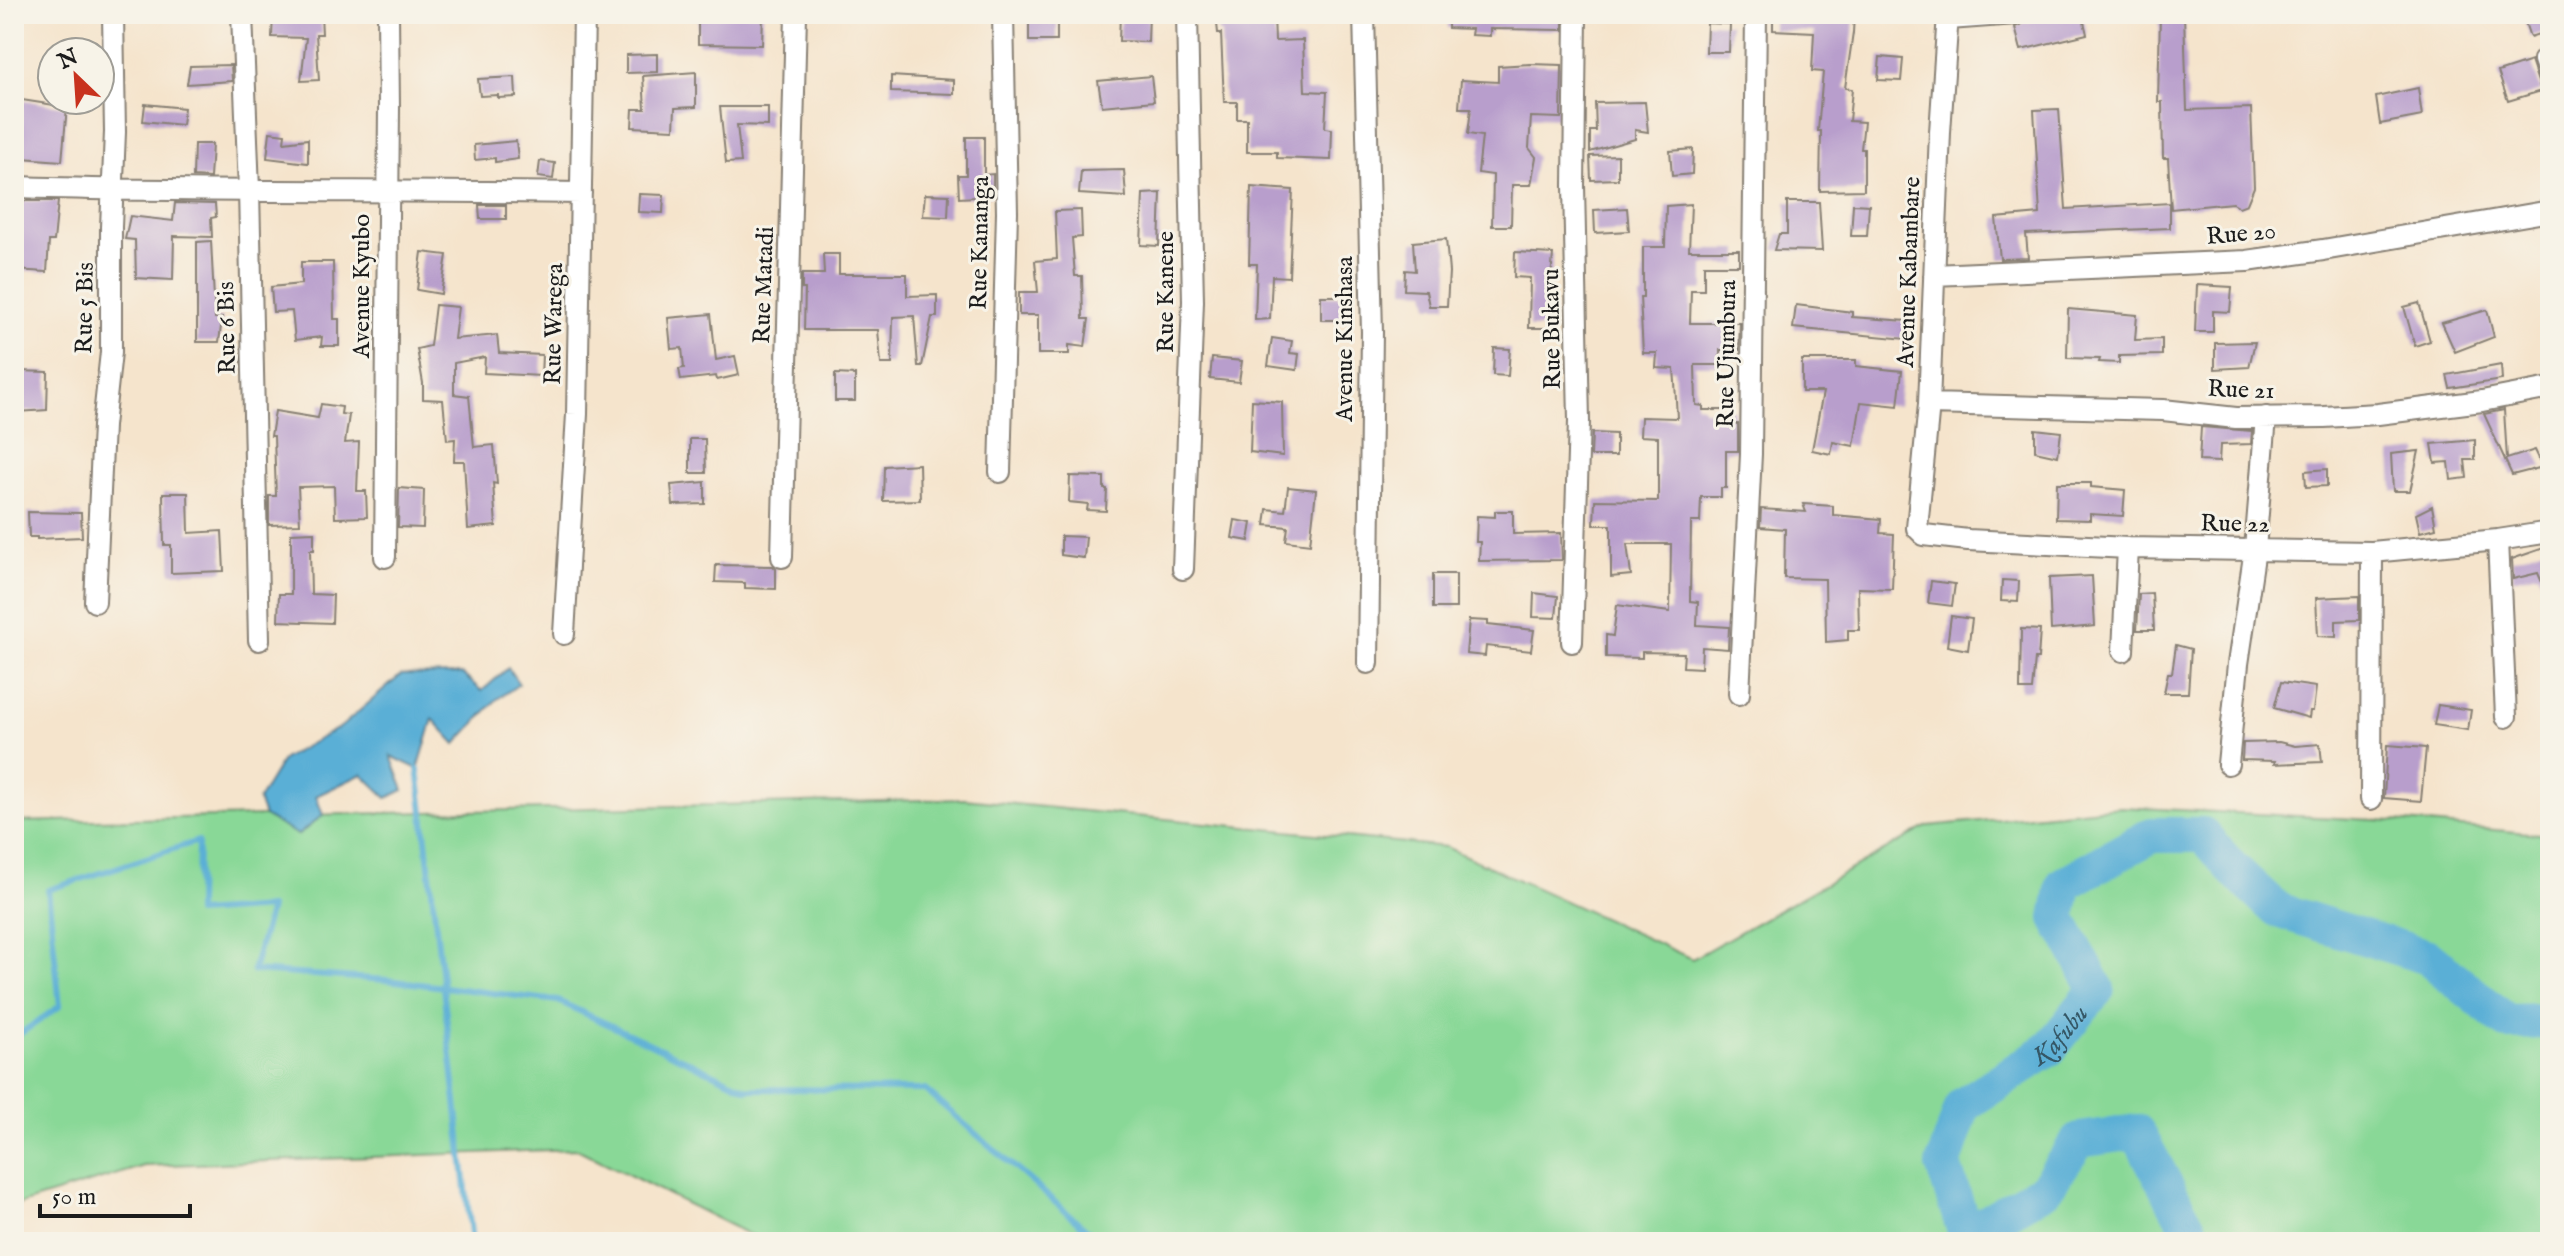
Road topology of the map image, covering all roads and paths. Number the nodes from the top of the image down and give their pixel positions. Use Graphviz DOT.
graph roads {
  1 [pos="113,14"];
  2 [pos="242,14"];
  3 [pos="388,14"];
  4 [pos="584,14"];
  5 [pos="796,14"];
  6 [pos="1003,14"];
  7 [pos="1187,14"];
  8 [pos="1364,14"];
  9 [pos="1576,14"];
  10 [pos="1756,14"];
  11 [pos="2016,14"];
  12 [pos="1948,17"];
  13 [pos="2550,53"];
  14 [pos="2550,78"];
  15 [pos="14,187"];
  16 [pos="114,190"];
  17 [pos="249,190"];
  18 [pos="388,190"];
  19 [pos="581,193"];
  20 [pos="2550,211"];
  21 [pos="1934,275"];
  22 [pos="2550,388"];
  23 [pos="1929,404"];
  24 [pos="2266,417"];
  25 [pos="1000,472"];
  26 [pos="1919,532"];
  27 [pos="2550,532"];
  28 [pos="2498,540"];
  29 [pos="2128,548"];
  30 [pos="2255,549"];
  31 [pos="2372,552"];
  32 [pos="385,557"];
  33 [pos="782,557"];
  34 [pos="1183,569"];
  35 [pos="95,602"];
  36 [pos="564,634"];
  37 [pos="259,640"];
  38 [pos="1572,642"];
  39 [pos="2123,651"];
  40 [pos="1368,663"];
  41 [pos="1739,694"];
  42 [pos="2506,717"];
  43 [pos="2228,764"];
  44 [pos="2371,799"];
  1 -- 16 [label="street, Rue 5 Bis"];
  2 -- 17 [label="street, Rue 6 Bis"];
  3 -- 18 [label="street, Avenue Kyubo"];
  4 -- 19 [label="street, Rue Warega"];
  5 -- 33 [label="street, Rue Matadi"];
  6 -- 25 [label="street, Rue Kananga"];
  7 -- 34 [label="street, Rue Kanene"];
  8 -- 40 [label="street, Avenue Kinshasa"];
  9 -- 38 [label="street, Rue Bukavu"];
  10 -- 41 [label="street, Rue Ujumbura"];
  11 -- 12 [label="street"];
  12 -- 21 [label="street, Avenue Kabambare"];
  13 -- 14 [label="street"];
  15 -- 16 [label="street"];
  16 -- 17 [label="street"];
  16 -- 35 [label="street, Rue 5 Bis"];
  17 -- 18 [label="street"];
  17 -- 37 [label="street, Rue 6 Bis"];
  18 -- 19 [label="street"];
  18 -- 32 [label="street, Avenue Kyubo"];
  19 -- 36 [label="street, Rue Warega"];
  20 -- 21 [label="street, Rue 20"];
  21 -- 23 [label="street, Avenue Kabambare"];
  22 -- 24 [label="street, Rue 21"];
  23 -- 24 [label="street, Rue 21"];
  23 -- 26 [label="street, Avenue Kabambare"];
  24 -- 30 [label="street"];
  26 -- 29 [label="street, Rue 22"];
  27 -- 28 [label="street, Rue 22"];
  28 -- 31 [label="street, Rue 22"];
  28 -- 42 [label="street"];
  29 -- 30 [label="street, Rue 22"];
  29 -- 39 [label="street"];
  30 -- 31 [label="street, Rue 22"];
  30 -- 43 [label="street"];
  31 -- 44 [label="street"];
}
